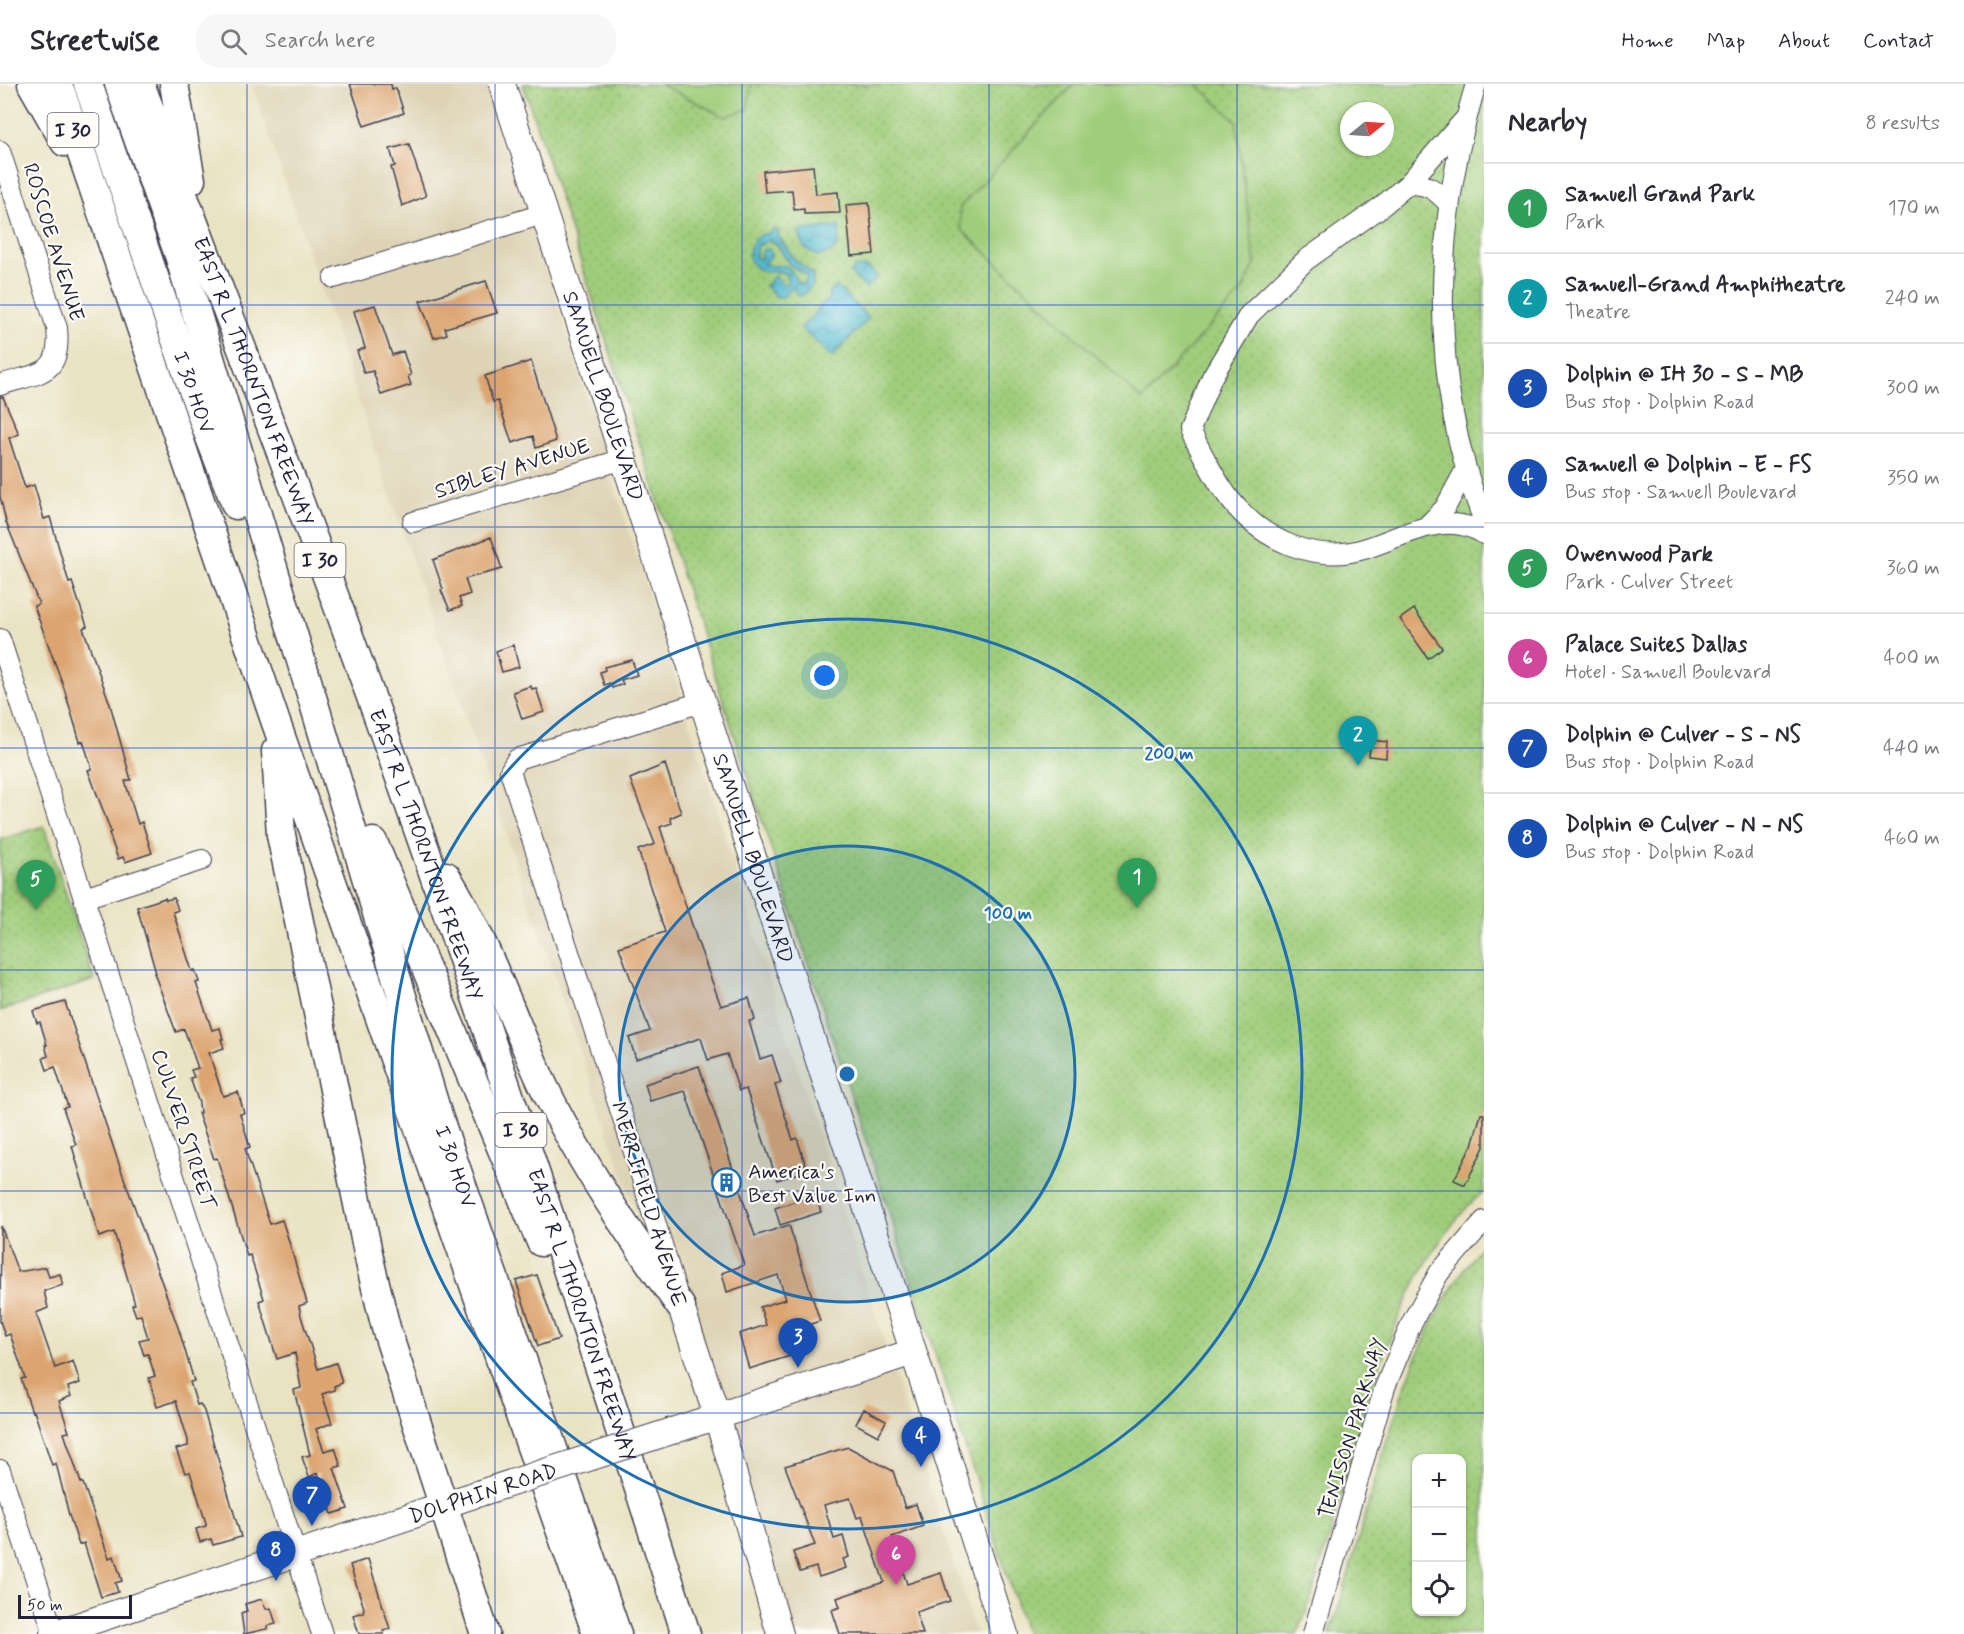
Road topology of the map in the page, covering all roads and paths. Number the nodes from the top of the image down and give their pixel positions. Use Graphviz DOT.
graph roads {
  1 [pos="32,84"];
  2 [pos="58,84"];
  3 [pos="88,84"];
  4 [pos="119,84"];
  5 [pos="140,84"];
  6 [pos="174,84"];
  7 [pos="502,84"];
  8 [pos="1476,84"];
  9 [pos="1466,118"];
  10 [pos="0,151"];
  11 [pos="89,177"];
  12 [pos="1408,184"];
  13 [pos="1448,203"];
  14 [pos="543,214"];
  15 [pos="334,278"];
  16 [pos="219,286"];
  17 [pos="0,385"];
  18 [pos="624,459"];
  19 [pos="1466,469"];
  20 [pos="1484,521"];
  21 [pos="413,522"];
  22 [pos="1428,525"];
  23 [pos="1484,534"];
  24 [pos="0,639"];
  25 [pos="313,694"];
  26 [pos="702,702"];
  27 [pos="275,720"];
  28 [pos="420,834"];
  29 [pos="202,860"];
  30 [pos="84,898"];
  31 [pos="1484,1221"];
  32 [pos="460,1249"];
  33 [pos="681,1307"];
  34 [pos="913,1352"];
  35 [pos="717,1416"];
  36 [pos="619,1426"];
  37 [pos="0,1470"];
  38 [pos="444,1506"];
  39 [pos="296,1553"];
  40 [pos="54,1634"];
  41 [pos="322,1634"];
  42 [pos="485,1634"];
  43 [pos="597,1634"];
  44 [pos="617,1634"];
  45 [pos="686,1634"];
  46 [pos="780,1634"];
  47 [pos="1005,1634"];
  48 [pos="1313,1634"];
  1 -- 11 [label="highway"];
  2 -- 11 [label="highway, I 30"];
  3 -- 25 [label="highway, I 30 HOV"];
  4 -- 25 [label="highway, I 30 HOV"];
  5 -- 16 [label="highway, EAST R L THORNTON FREEWAY / I 30"];
  6 -- 16 [label="highway"];
  7 -- 14 [label="main road, SAMUELL BOULEVARD"];
  8 -- 9 [label="street"];
  9 -- 12 [label="street"];
  9 -- 13 [label="street"];
  10 -- 17 [label="street, ROSCOE AVENUE"];
  11 -- 27 [label="highway, I 30"];
  12 -- 13 [label="street"];
  12 -- 22 [label="street"];
  13 -- 19 [label="street"];
  14 -- 15 [label="street"];
  14 -- 18 [label="main road, SAMUELL BOULEVARD"];
  16 -- 28 [label="highway, EAST R L THORNTON FREEWAY / I 30"];
  18 -- 21 [label="street, SIBLEY AVENUE"];
  18 -- 26 [label="main road, SAMUELL BOULEVARD"];
  19 -- 20 [label="street"];
  19 -- 22 [label="street"];
  22 -- 23 [label="street"];
  24 -- 30 [label="street, CULVER STREET"];
  25 -- 32 [label="highway"];
  25 -- 36 [label="highway"];
  25 -- 44 [label="highway, I 30 HOV"];
  26 -- 33 [label="street, MERRIFIELD AVENUE"];
  26 -- 34 [label="main road, SAMUELL BOULEVARD"];
  27 -- 32 [label="highway, I 30"];
  27 -- 38 [label="highway"];
  28 -- 33 [label="highway"];
  28 -- 36 [label="highway, EAST R L THORNTON FREEWAY / I 30"];
  29 -- 30 [label="street"];
  30 -- 39 [label="street, CULVER STREET"];
  31 -- 48 [label="street, TENISON PARKWAY"];
  32 -- 43 [label="highway, I 30"];
  33 -- 35 [label="main road, MERRIFIELD AVENUE"];
  34 -- 35 [label="main road, DOLPHIN ROAD"];
  34 -- 47 [label="main road, SAMUELL BOULEVARD"];
  35 -- 38 [label="main road, DOLPHIN ROAD, bridge"];
  35 -- 46 [label="main road, MERRIFIELD AVENUE"];
  36 -- 45 [label="highway, EAST R L THORNTON FREEWAY / I 30"];
  37 -- 40 [label="street"];
  38 -- 39 [label="main road, DOLPHIN ROAD"];
  38 -- 42 [label="highway"];
  39 -- 40 [label="main road, DOLPHIN ROAD"];
  39 -- 41 [label="street, CULVER STREET"];
}
